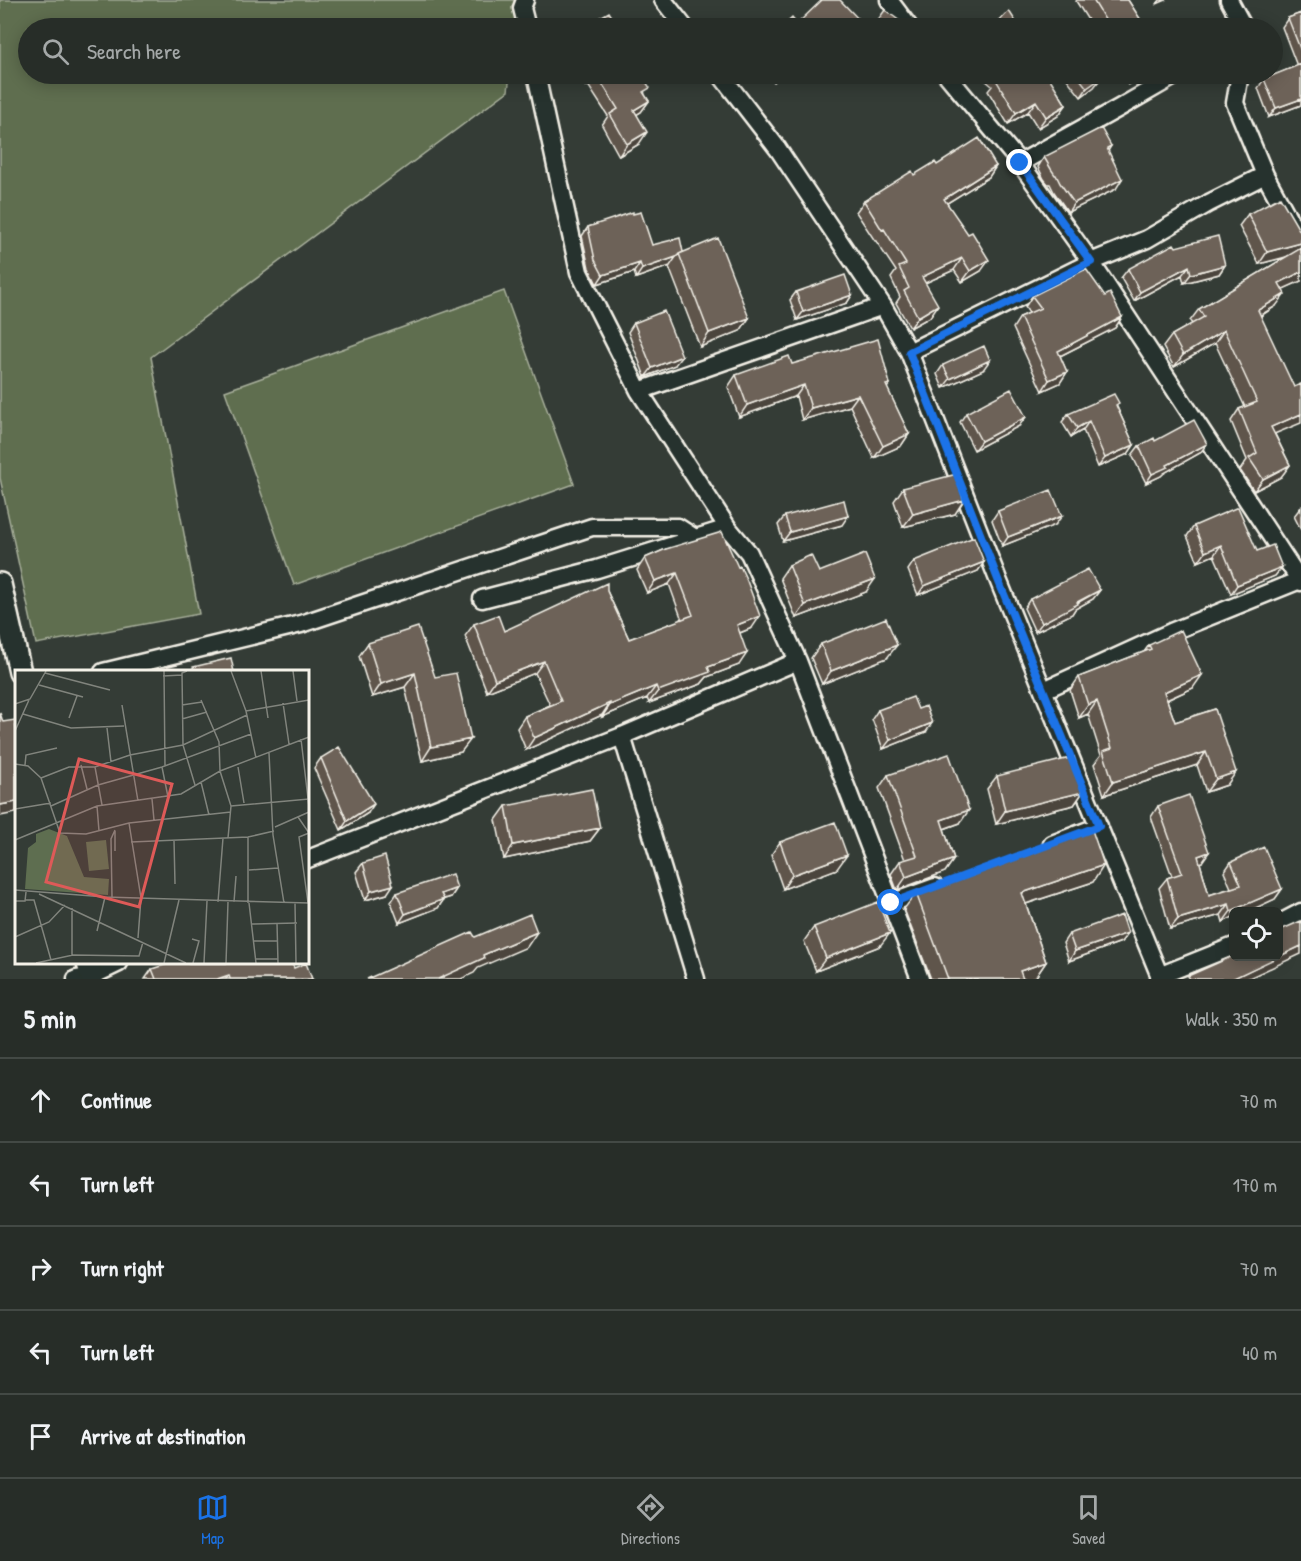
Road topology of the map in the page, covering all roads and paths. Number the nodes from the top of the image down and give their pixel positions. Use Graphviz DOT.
graph roads {
  1 [pos="525,0"];
  2 [pos="663,0"];
  3 [pos="889,0"];
  4 [pos="1229,0"];
  5 [pos="524,18"];
  6 [pos="677,18"];
  7 [pos="902,18"];
  8 [pos="1239,18"];
  9 [pos="538,84"];
  10 [pos="728,84"];
  11 [pos="954,84"];
  12 [pos="1161,84"];
  13 [pos="1238,84"];
  14 [pos="1020,163"];
  15 [pos="1265,175"];
  16 [pos="1301,241"];
  17 [pos="1091,262"];
  18 [pos="883,306"];
  19 [pos="909,352"];
  20 [pos="639,391"];
  21 [pos="728,528"];
  22 [pos="695,538"];
  23 [pos="1301,580"];
  24 [pos="0,584"];
  25 [pos="482,599"];
  26 [pos="4,624"];
  27 [pos="798,661"];
  28 [pos="19,670"];
  29 [pos="110,670"];
  30 [pos="1044,690"];
  31 [pos="622,736"];
  32 [pos="1099,826"];
  33 [pos="1033,851"];
  34 [pos="309,859"];
  35 [pos="946,883"];
  36 [pos="891,903"];
  37 [pos="1301,912"];
  38 [pos="1283,921"];
  39 [pos="1229,948"];
  40 [pos="115,964"];
  41 [pos="87,974"];
  42 [pos="1160,978"];
  43 [pos="696,979"];
  44 [pos="920,979"];
  1 -- 5 [label="street"];
  2 -- 6 [label="street"];
  3 -- 7 [label="street"];
  4 -- 8 [label="street"];
  9 -- 20 [label="street"];
  10 -- 18 [label="street"];
  11 -- 14 [label="street"];
  12 -- 14 [label="street"];
  13 -- 15 [label="street"];
  14 -- 17 [label="street"];
  15 -- 16 [label="street"];
  15 -- 17 [label="street"];
  17 -- 19 [label="street"];
  17 -- 23 [label="street"];
  18 -- 19 [label="street"];
  18 -- 20 [label="street"];
  19 -- 30 [label="street"];
  20 -- 21 [label="street"];
  21 -- 22 [label="street"];
  21 -- 27 [label="street"];
  22 -- 25 [label="street"];
  22 -- 29 [label="street"];
  23 -- 30 [label="street"];
  24 -- 26 [label="street"];
  26 -- 28 [label="street"];
  27 -- 31 [label="street"];
  27 -- 36 [label="street"];
  30 -- 32 [label="street"];
  31 -- 34 [label="street"];
  31 -- 43 [label="street"];
  32 -- 33 [label="street"];
  32 -- 42 [label="street"];
  35 -- 36 [label="street"];
  36 -- 44 [label="street"];
  37 -- 38 [label="street"];
  39 -- 42 [label="street"];
  40 -- 41 [label="street"];
}
